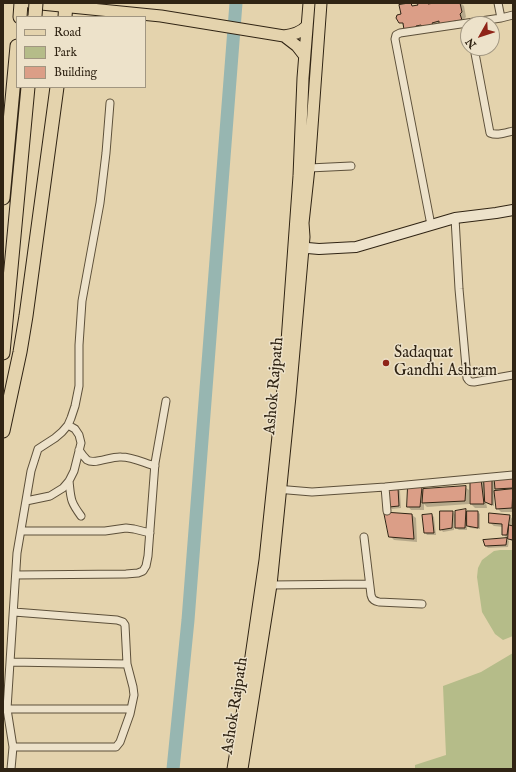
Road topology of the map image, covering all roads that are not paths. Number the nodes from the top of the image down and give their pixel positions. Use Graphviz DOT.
graph roads {
  1 [pos="31,3"];
  2 [pos="309,3"];
  3 [pos="321,3"];
  4 [pos="498,3"];
  5 [pos="66,9"];
  6 [pos="513,15"];
  7 [pos="501,18"];
  8 [pos="460,24"];
  9 [pos="307,26"];
  10 [pos="284,36"];
  11 [pos="304,56"];
  12 [pos="476,56"];
  13 [pos="16,57"];
  14 [pos="28,88"];
  15 [pos="57,88"];
  16 [pos="110,103"];
  17 [pos="513,131"];
  18 [pos="351,166"];
  19 [pos="309,168"];
  20 [pos="3,198"];
  21 [pos="513,210"];
  22 [pos="455,218"];
  23 [pos="431,225"];
  24 [pos="298,247"];
  25 [pos="3,352"];
  26 [pos="513,375"];
  27 [pos="166,401"];
  28 [pos="68,425"];
  29 [pos="3,431"];
  30 [pos="79,450"];
  31 [pos="155,466"];
  32 [pos="513,474"];
  33 [pos="69,481"];
  34 [pos="385,487"];
  35 [pos="277,489"];
  36 [pos="26,501"];
  37 [pos="387,511"];
  38 [pos="81,516"];
  39 [pos="22,531"];
  40 [pos="150,533"];
  41 [pos="364,537"];
  42 [pos="16,575"];
  43 [pos="266,584"];
  44 [pos="369,584"];
  45 [pos="422,604"];
  46 [pos="14,612"];
  47 [pos="10,662"];
  48 [pos="127,664"];
  49 [pos="7,709"];
  50 [pos="131,709"];
  51 [pos="13,746"];
  52 [pos="11,769"];
  53 [pos="233,769"];
  54 [pos="242,769"];
  1 -- 5 [label="main road"];
  2 -- 9 [label="main road, Ashok Rajpath"];
  3 -- 19 [label="main road, Ashok Rajpath"];
  4 -- 7 [label="street"];
  5 -- 10 [label="main road"];
  6 -- 7 [label="street"];
  8 -- 23 [label="street"];
  9 -- 10 [label="main road"];
  9 -- 11 [label="main road, Ashok Rajpath"];
  10 -- 11 [label="main road"];
  11 -- 24 [label="main road, Ashok Rajpath"];
  12 -- 17 [label="street"];
  13 -- 20 [label="highway"];
  14 -- 25 [label="highway"];
  15 -- 29 [label="highway"];
  16 -- 28 [label="street"];
  18 -- 19 [label="street"];
  19 -- 24 [label="main road, Ashok Rajpath"];
  21 -- 22 [label="street"];
  22 -- 23 [label="street"];
  22 -- 26 [label="street"];
  23 -- 24 [label="street"];
  24 -- 35 [label="main road, Ashok Rajpath"];
  27 -- 31 [label="street"];
  28 -- 30 [label="street"];
  28 -- 36 [label="street"];
  30 -- 31 [label="street"];
  30 -- 33 [label="street"];
  31 -- 40 [label="street"];
  32 -- 34 [label="street"];
  33 -- 36 [label="street"];
  33 -- 38 [label="street"];
  34 -- 35 [label="street"];
  34 -- 37 [label="street"];
  35 -- 43 [label="main road, Ashok Rajpath"];
  36 -- 39 [label="street"];
  39 -- 40 [label="street"];
  39 -- 42 [label="street"];
  40 -- 42 [label="street"];
  41 -- 44 [label="street"];
  42 -- 46 [label="street"];
  43 -- 44 [label="street"];
  43 -- 53 [label="main road, Ashok Rajpath"];
  43 -- 54 [label="main road, Ashok Rajpath"];
  44 -- 45 [label="street"];
  46 -- 47 [label="street"];
  46 -- 48 [label="street"];
  47 -- 48 [label="street"];
  47 -- 49 [label="street"];
  48 -- 50 [label="street"];
  49 -- 50 [label="street"];
  49 -- 51 [label="street"];
  50 -- 51 [label="street"];
  51 -- 52 [label="street"];
}
